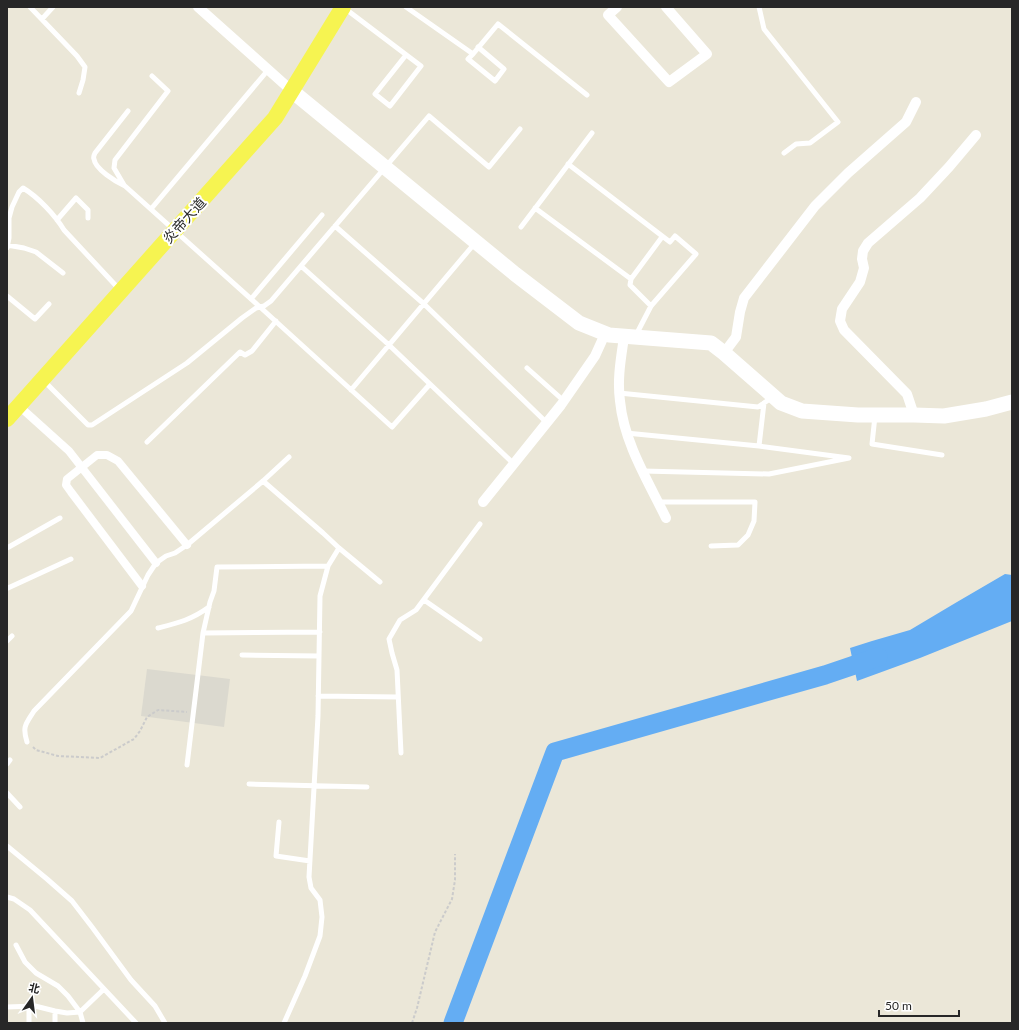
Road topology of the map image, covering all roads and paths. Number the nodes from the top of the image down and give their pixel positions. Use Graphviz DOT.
graph roads {
  1 [pos="30,7"];
  2 [pos="53,7"];
  3 [pos="198,7"];
  4 [pos="406,7"];
  5 [pos="617,7"];
  6 [pos="667,7"];
  7 [pos="759,7"];
  8 [pos="345,9"];
  9 [pos="42,19"];
  10 [pos="478,47"];
  11 [pos="473,54"];
  12 [pos="406,55"];
  13 [pos="268,70"];
  14 [pos="152,76"];
  15 [pos="292,91"];
  16 [pos="79,93"];
  17 [pos="587,95"];
  18 [pos="916,102"];
  19 [pos="128,111"];
  20 [pos="520,129"];
  21 [pos="592,133"];
  22 [pos="976,135"];
  23 [pos="784,153"];
  24 [pos="568,164"];
  25 [pos="385,167"];
  26 [pos="125,186"];
  27 [pos="535,208"];
  28 [pos="150,209"];
  29 [pos="322,215"];
  30 [pos="88,218"];
  31 [pos="57,220"];
  32 [pos="335,226"];
  33 [pos="521,227"];
  34 [pos="174,231"];
  35 [pos="662,237"];
  36 [pos="476,242"];
  37 [pos="7,246"];
  38 [pos="301,266"];
  39 [pos="62,272"];
  40 [pos="631,279"];
  41 [pos="121,291"];
  42 [pos="7,296"];
  43 [pos="251,299"];
  44 [pos="48,304"];
  45 [pos="424,304"];
  46 [pos="651,306"];
  47 [pos="260,307"];
  48 [pos="276,321"];
  49 [pos="605,334"];
  50 [pos="629,337"];
  51 [pos="389,345"];
  52 [pos="724,353"];
  53 [pos="527,368"];
  54 [pos="42,380"];
  55 [pos="430,384"];
  56 [pos="351,390"];
  57 [pos="619,393"];
  58 [pos="769,400"];
  59 [pos="564,401"];
  60 [pos="1012,402"];
  61 [pos="19,406"];
  62 [pos="914,414"];
  63 [pos="875,415"];
  64 [pos="7,418"];
  65 [pos="547,423"];
  66 [pos="626,433"];
  67 [pos="148,442"];
  68 [pos="759,446"];
  69 [pos="942,455"];
  70 [pos="289,457"];
  71 [pos="514,464"];
  72 [pos="82,467"];
  73 [pos="643,471"];
  74 [pos="262,481"];
  75 [pos="484,502"];
  76 [pos="658,502"];
  77 [pos="60,518"];
  78 [pos="666,518"];
  79 [pos="480,524"];
  80 [pos="187,545"];
  81 [pos="711,546"];
  82 [pos="7,548"];
  83 [pos="338,548"];
  84 [pos="71,559"];
  85 [pos="156,563"];
  86 [pos="328,566"];
  87 [pos="380,582"];
  88 [pos="142,586"];
  89 [pos="7,587"];
  90 [pos="424,600"];
  91 [pos="209,608"];
  92 [pos="158,628"];
  93 [pos="320,632"];
  94 [pos="203,633"];
  95 [pos="12,636"];
  96 [pos="480,639"];
  97 [pos="7,641"];
  98 [pos="242,655"];
  99 [pos="319,656"];
  100 [pos="318,696"];
  101 [pos="398,697"];
  102 [pos="193,712"];
  103 [pos="27,742"];
  104 [pos="401,753"];
  105 [pos="187,765"];
  106 [pos="249,784"];
  107 [pos="314,786"];
  108 [pos="367,787"];
  109 [pos="7,793"];
  110 [pos="20,807"];
  111 [pos="279,822"];
  112 [pos="7,846"];
  113 [pos="455,854"];
  114 [pos="310,861"];
  115 [pos="7,897"];
  116 [pos="16,945"];
  117 [pos="104,989"];
  118 [pos="29,1006"];
  119 [pos="7,1007"];
  120 [pos="55,1011"];
  121 [pos="80,1012"];
  122 [pos="29,1023"];
  123 [pos="55,1023"];
  124 [pos="83,1023"];
  125 [pos="136,1023"];
  126 [pos="165,1023"];
  127 [pos="284,1023"];
  128 [pos="412,1023"];
  1 -- 9 [label="lane"];
  2 -- 9 [label="lane"];
  3 -- 13 [label="street"];
  4 -- 11 [label="lane"];
  5 -- 6 [label="street"];
  7 -- 23 [label="lane"];
  8 -- 12 [label="lane"];
  8 -- 15 [label="main road, 炎帝大道"];
  9 -- 16 [label="lane"];
  10 -- 11 [label="lane"];
  10 -- 11 [label="lane"];
  10 -- 17 [label="lane"];
  12 -- 12 [label="lane"];
  13 -- 15 [label="street"];
  13 -- 28 [label="lane"];
  14 -- 26 [label="lane"];
  15 -- 25 [label="main road"];
  15 -- 34 [label="main road, 炎帝大道"];
  18 -- 52 [label="street"];
  19 -- 26 [label="lane"];
  20 -- 25 [label="lane"];
  21 -- 24 [label="lane"];
  22 -- 62 [label="street"];
  24 -- 27 [label="lane"];
  24 -- 35 [label="lane"];
  25 -- 32 [label="lane"];
  25 -- 36 [label="main road"];
  26 -- 28 [label="lane"];
  27 -- 33 [label="lane"];
  27 -- 40 [label="lane"];
  28 -- 34 [label="lane"];
  29 -- 43 [label="lane"];
  30 -- 31 [label="lane"];
  31 -- 37 [label="lane"];
  31 -- 41 [label="lane"];
  32 -- 38 [label="lane"];
  32 -- 45 [label="lane"];
  34 -- 41 [label="main road, 炎帝大道"];
  34 -- 43 [label="lane"];
  35 -- 40 [label="lane"];
  35 -- 46 [label="lane"];
  36 -- 45 [label="lane"];
  36 -- 49 [label="main road"];
  37 -- 39 [label="lane"];
  38 -- 47 [label="lane"];
  38 -- 51 [label="lane"];
  40 -- 46 [label="lane"];
  41 -- 54 [label="main road, 炎帝大道"];
  42 -- 44 [label="lane"];
  43 -- 47 [label="lane"];
  45 -- 51 [label="lane"];
  45 -- 65 [label="lane"];
  46 -- 50 [label="lane"];
  47 -- 48 [label="lane"];
  47 -- 54 [label="lane"];
  48 -- 56 [label="lane"];
  48 -- 67 [label="lane"];
  49 -- 50 [label="main road"];
  49 -- 59 [label="street"];
  50 -- 52 [label="main road"];
  50 -- 57 [label="street"];
  51 -- 55 [label="lane"];
  51 -- 56 [label="lane"];
  52 -- 58 [label="main road"];
  53 -- 59 [label="lane"];
  54 -- 61 [label="main road, 炎帝大道"];
  55 -- 56 [label="lane"];
  55 -- 71 [label="lane"];
  57 -- 58 [label="lane"];
  57 -- 66 [label="street"];
  58 -- 63 [label="main road"];
  58 -- 68 [label="lane"];
  59 -- 65 [label="street"];
  60 -- 62 [label="main road"];
  61 -- 64 [label="main road, 炎帝大道"];
  61 -- 72 [label="street"];
  62 -- 63 [label="main road"];
  63 -- 69 [label="lane"];
  65 -- 71 [label="street"];
  66 -- 68 [label="lane"];
  66 -- 73 [label="street"];
  68 -- 73 [label="lane"];
  70 -- 74 [label="lane"];
  71 -- 75 [label="street"];
  72 -- 80 [label="street"];
  72 -- 85 [label="street"];
  72 -- 88 [label="street"];
  73 -- 76 [label="street"];
  74 -- 80 [label="lane"];
  74 -- 83 [label="lane"];
  76 -- 78 [label="street"];
  76 -- 81 [label="lane"];
  77 -- 82 [label="lane"];
  79 -- 90 [label="lane"];
  80 -- 85 [label="lane"];
  83 -- 86 [label="lane"];
  83 -- 87 [label="lane"];
  84 -- 89 [label="lane"];
  85 -- 88 [label="lane"];
  86 -- 91 [label="lane"];
  86 -- 93 [label="lane"];
  88 -- 103 [label="lane"];
  90 -- 96 [label="lane"];
  90 -- 101 [label="lane"];
  91 -- 92 [label="lane"];
  91 -- 94 [label="lane"];
  93 -- 94 [label="lane"];
  93 -- 99 [label="lane"];
  94 -- 102 [label="lane"];
  95 -- 97 [label="lane"];
  98 -- 99 [label="lane"];
  99 -- 100 [label="lane"];
  100 -- 101 [label="lane"];
  100 -- 107 [label="lane"];
  101 -- 104 [label="lane"];
  102 -- 103 [label="path"];
  102 -- 105 [label="lane"];
  106 -- 107 [label="lane"];
  107 -- 108 [label="lane"];
  107 -- 114 [label="lane"];
  109 -- 110 [label="lane"];
  111 -- 114 [label="lane"];
  112 -- 126 [label="lane"];
  113 -- 128 [label="path"];
  114 -- 127 [label="lane"];
  115 -- 117 [label="lane"];
  116 -- 121 [label="lane"];
  117 -- 121 [label="lane"];
  117 -- 125 [label="lane"];
  118 -- 119 [label="lane"];
  118 -- 120 [label="lane"];
  118 -- 122 [label="lane"];
  120 -- 121 [label="lane"];
  120 -- 123 [label="lane"];
  121 -- 124 [label="lane"];
}
